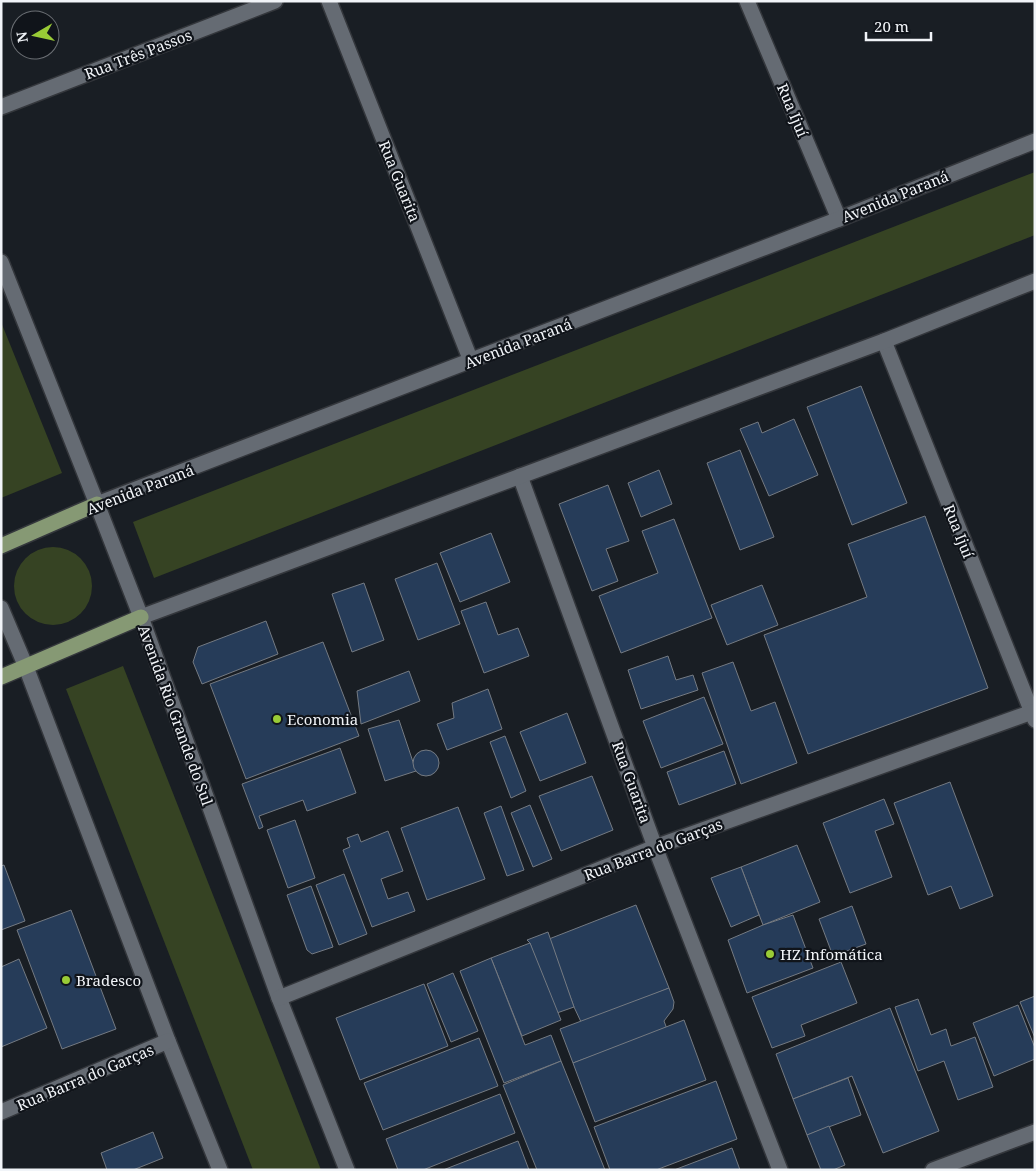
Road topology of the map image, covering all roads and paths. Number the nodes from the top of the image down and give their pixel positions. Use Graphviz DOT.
graph roads {
  1 [pos="275,1"];
  2 [pos="329,1"];
  3 [pos="748,1"];
  4 [pos="1,107"];
  5 [pos="1035,141"];
  6 [pos="839,219"];
  7 [pos="1,262"];
  8 [pos="1035,281"];
  9 [pos="884,342"];
  10 [pos="471,361"];
  11 [pos="520,476"];
  12 [pos="97,504"];
  13 [pos="1,546"];
  14 [pos="1,608"];
  15 [pos="140,617"];
  16 [pos="26,667"];
  17 [pos="1,677"];
  18 [pos="1034,715"];
  19 [pos="655,846"];
  20 [pos="279,998"];
  21 [pos="168,1042"];
  22 [pos="1,1112"];
  23 [pos="1035,1132"];
  24 [pos="220,1170"];
  25 [pos="347,1170"];
  26 [pos="780,1170"];
  27 [pos="933,1170"];
  1 -- 4 [label="street, Rua Três Passos"];
  2 -- 10 [label="street, Rua Guarita"];
  3 -- 6 [label="street, Rua Ijuí"];
  5 -- 6 [label="street, Avenida Paraná"];
  6 -- 10 [label="street, Avenida Paraná"];
  7 -- 12 [label="street, Avenida Rio Grande do Sul"];
  8 -- 9 [label="street"];
  9 -- 11 [label="street"];
  9 -- 18 [label="street, Rua Ijuí"];
  10 -- 12 [label="street, Avenida Paraná"];
  11 -- 15 [label="street"];
  11 -- 19 [label="street, Rua Guarita"];
  12 -- 13 [label="main road, Avenida Paraná"];
  12 -- 15 [label="street, Avenida Rio Grande do Sul"];
  14 -- 16 [label="street"];
  15 -- 16 [label="main road"];
  15 -- 20 [label="street, Avenida Rio Grande do Sul"];
  16 -- 17 [label="main road"];
  16 -- 21 [label="street"];
  18 -- 19 [label="street, Rua Barra do Garças"];
  19 -- 20 [label="street, Rua Barra do Garças"];
  19 -- 26 [label="street, Rua Guarita"];
  20 -- 25 [label="street, Avenida Rio Grande do Sul"];
  21 -- 22 [label="street, Rua Barra do Garças"];
  21 -- 24 [label="street"];
  23 -- 27 [label="street"];
}
